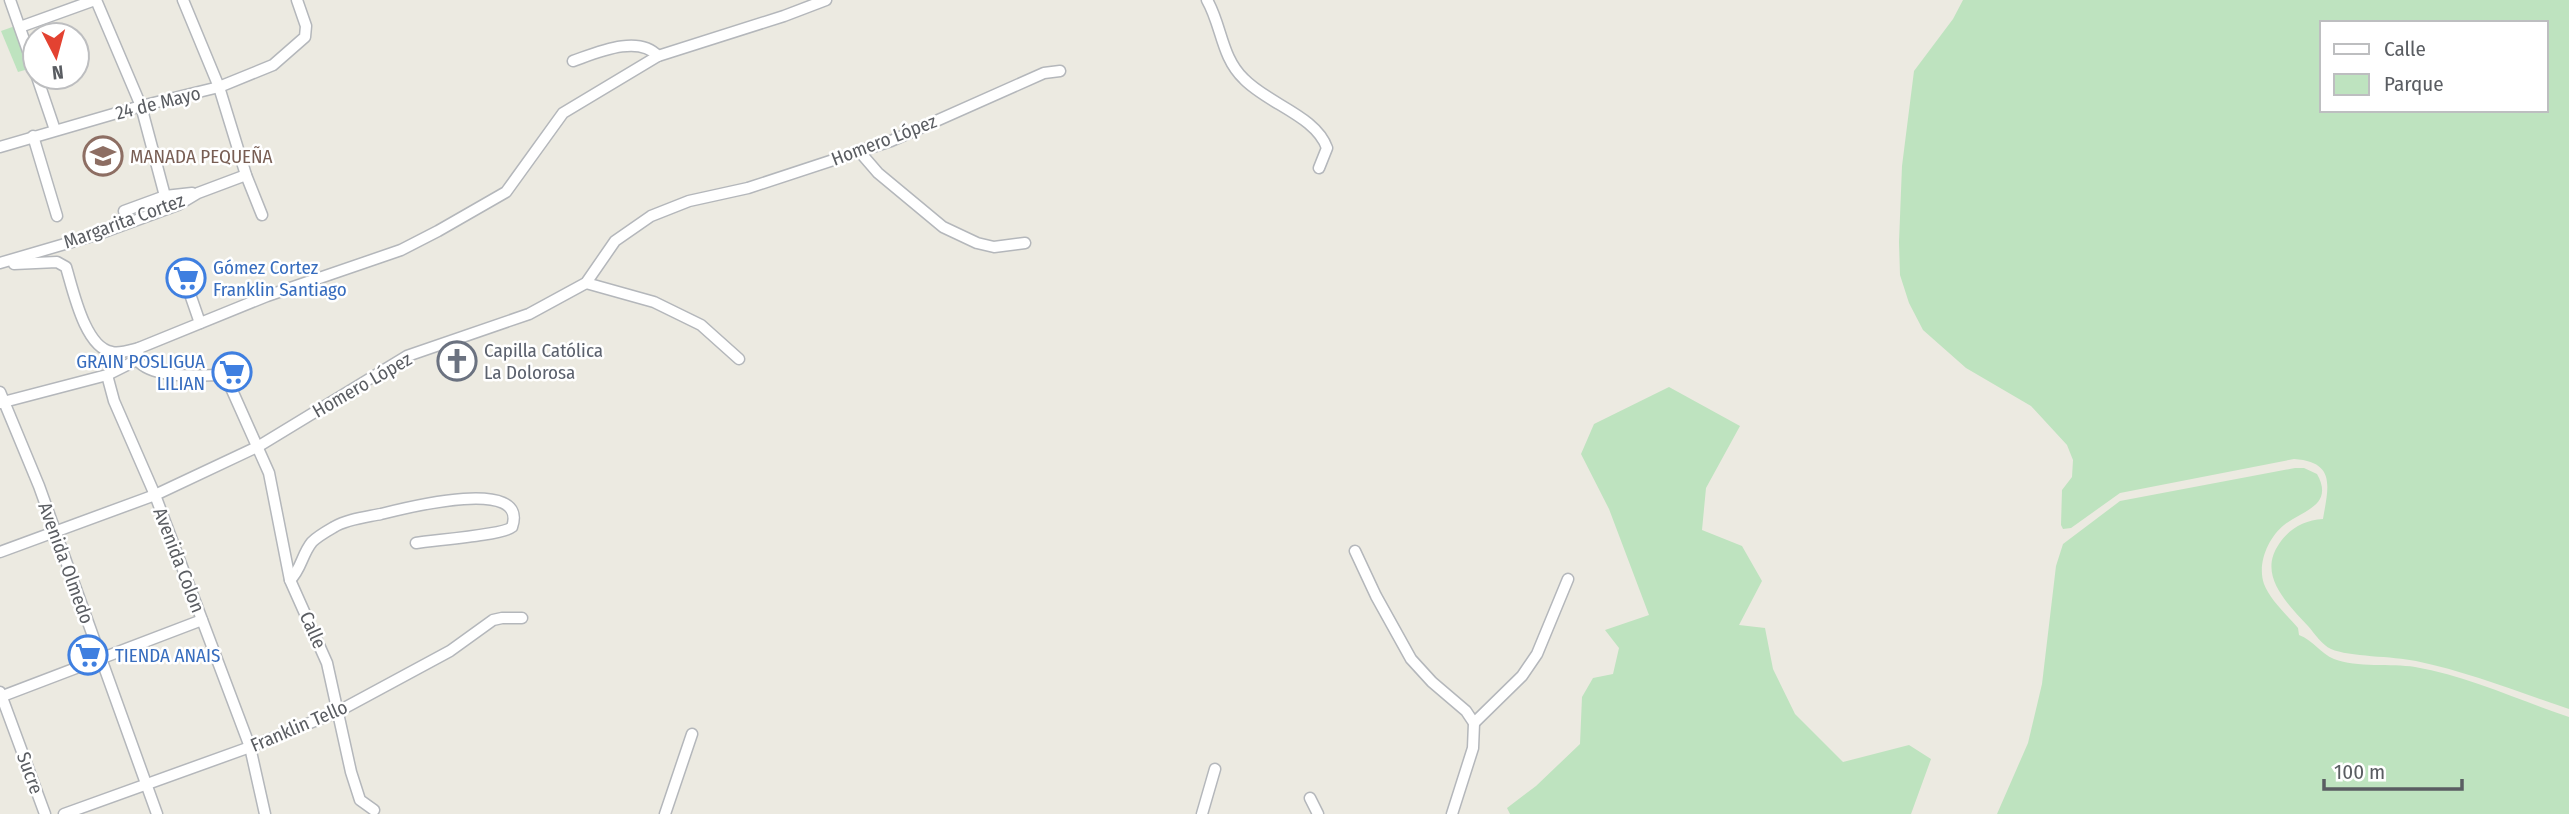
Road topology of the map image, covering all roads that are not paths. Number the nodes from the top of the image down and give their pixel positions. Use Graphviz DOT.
graph roads {
  1 [pos="10,0"];
  2 [pos="96,0"];
  3 [pos="183,0"];
  4 [pos="297,0"];
  5 [pos="826,0"];
  6 [pos="1207,0"];
  7 [pos="20,27"];
  8 [pos="21,30"];
  9 [pos="658,56"];
  10 [pos="573,61"];
  11 [pos="1060,71"];
  12 [pos="219,87"];
  13 [pos="42,91"];
  14 [pos="141,106"];
  15 [pos="55,130"];
  16 [pos="33,136"];
  17 [pos="0,147"];
  18 [pos="859,152"];
  19 [pos="1319,168"];
  20 [pos="246,175"];
  21 [pos="198,193"];
  22 [pos="165,196"];
  23 [pos="124,211"];
  24 [pos="262,215"];
  25 [pos="57,216"];
  26 [pos="1025,243"];
  27 [pos="0,264"];
  28 [pos="586,284"];
  29 [pos="191,297"];
  30 [pos="200,323"];
  31 [pos="138,354"];
  32 [pos="739,359"];
  33 [pos="107,375"];
  34 [pos="1,399"];
  35 [pos="259,446"];
  36 [pos="155,495"];
  37 [pos="55,531"];
  38 [pos="416,543"];
  39 [pos="1355,551"];
  40 [pos="0,552"];
  41 [pos="1568,579"];
  42 [pos="290,580"];
  43 [pos="522,618"];
  44 [pos="202,620"];
  45 [pos="100,659"];
  46 [pos="1,695"];
  47 [pos="337,712"];
  48 [pos="1474,723"];
  49 [pos="692,734"];
  50 [pos="250,747"];
  51 [pos="1215,769"];
  52 [pos="145,784"];
  53 [pos="1310,798"];
  54 [pos="374,810"];
  55 [pos="1316,813"];
  56 [pos="46,814"];
  57 [pos="64,814"];
  58 [pos="157,814"];
  59 [pos="265,814"];
  60 [pos="665,814"];
  61 [pos="1202,814"];
  62 [pos="1452,814"];
  1 -- 7 [label="street"];
  2 -- 7 [label="street"];
  2 -- 14 [label="street"];
  3 -- 12 [label="street"];
  4 -- 12 [label="street, 24 de Mayo"];
  5 -- 9 [label="street"];
  6 -- 19 [label="street"];
  7 -- 8 [label="street"];
  9 -- 10 [label="street"];
  9 -- 30 [label="street"];
  11 -- 18 [label="street, Homero López"];
  12 -- 14 [label="street, 24 de Mayo"];
  12 -- 20 [label="street"];
  13 -- 15 [label="street"];
  14 -- 15 [label="street, 24 de Mayo"];
  14 -- 22 [label="street"];
  15 -- 16 [label="street, 24 de Mayo"];
  16 -- 17 [label="street, 24 de Mayo"];
  16 -- 25 [label="street"];
  18 -- 26 [label="street"];
  18 -- 28 [label="street, Homero López"];
  20 -- 21 [label="street, Margarita Cortez"];
  20 -- 24 [label="street"];
  21 -- 22 [label="street"];
  21 -- 27 [label="street, Margarita Cortez"];
  22 -- 23 [label="street"];
  27 -- 31 [label="street"];
  28 -- 32 [label="street"];
  28 -- 35 [label="street, Homero López"];
  29 -- 30 [label="street"];
  30 -- 31 [label="street"];
  31 -- 33 [label="street"];
  31 -- 35 [label="street, Calle"];
  33 -- 34 [label="street"];
  33 -- 36 [label="street, Avenida Colon"];
  34 -- 37 [label="street, Avenida Olmedo"];
  35 -- 36 [label="street, Homero López"];
  35 -- 42 [label="street, Calle"];
  36 -- 37 [label="street, Homero López"];
  36 -- 44 [label="street, Avenida Colon"];
  37 -- 40 [label="street, Homero López"];
  37 -- 45 [label="street, Avenida Olmedo"];
  38 -- 42 [label="street"];
  39 -- 48 [label="street"];
  41 -- 48 [label="street"];
  42 -- 47 [label="street, Calle"];
  43 -- 47 [label="street, Franklin Tello"];
  44 -- 45 [label="street"];
  44 -- 50 [label="street, Avenida Colon"];
  45 -- 46 [label="street"];
  45 -- 52 [label="street, Avenida Olmedo"];
  46 -- 56 [label="street, Sucre"];
  47 -- 50 [label="street, Franklin Tello"];
  47 -- 54 [label="street, Calle"];
  48 -- 62 [label="street"];
  49 -- 60 [label="street"];
  50 -- 52 [label="street, Franklin Tello"];
  50 -- 59 [label="street, Avenida Colon"];
  51 -- 61 [label="street"];
  52 -- 57 [label="street, Franklin Tello"];
  52 -- 58 [label="street, Avenida Olmedo"];
  53 -- 55 [label="street"];
}
